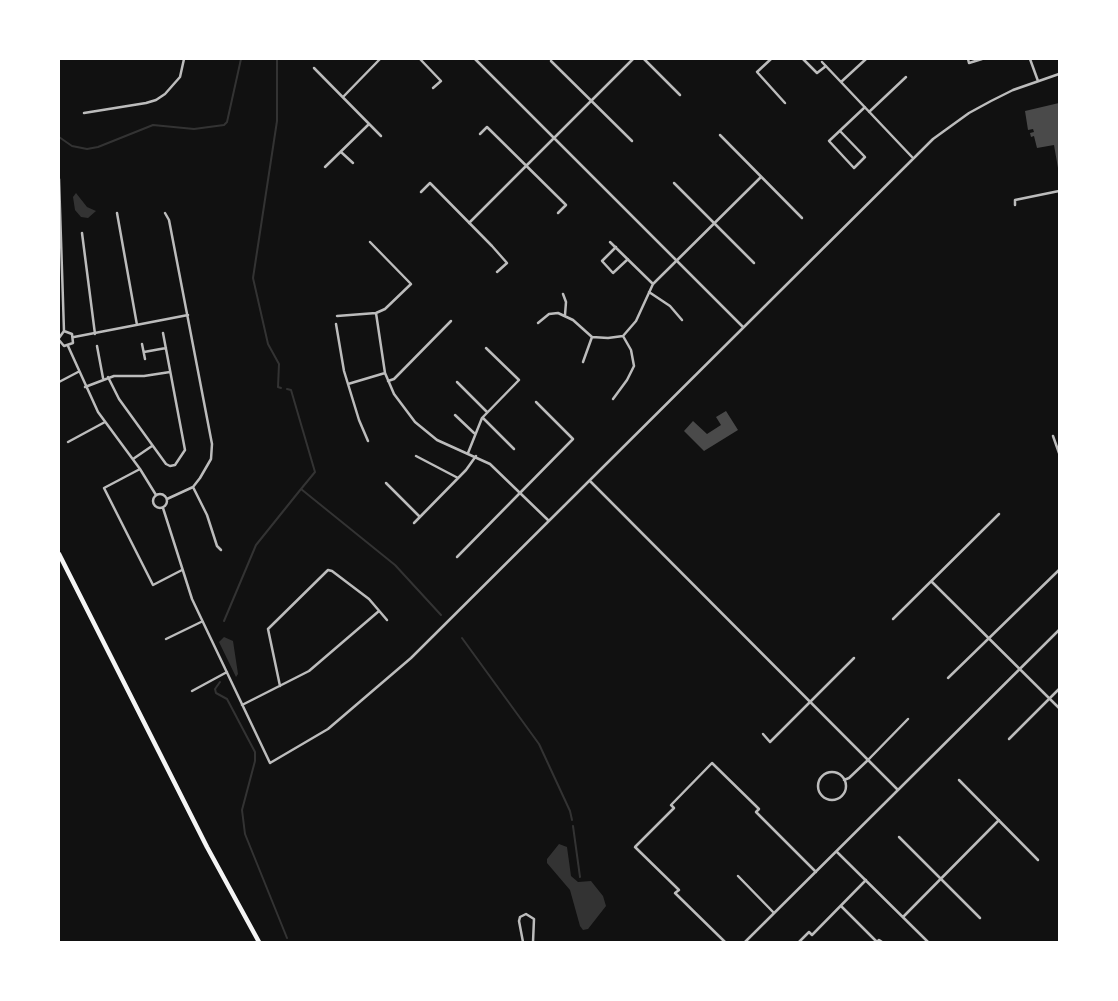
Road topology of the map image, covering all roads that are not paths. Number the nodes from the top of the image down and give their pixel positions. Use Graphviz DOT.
graph roads {
  1 [pos="184,59"];
  2 [pos="380,59"];
  3 [pos="420,59"];
  4 [pos="475,59"];
  5 [pos="633,59"];
  6 [pos="644,59"];
  7 [pos="771,59"];
  8 [pos="803,59"];
  9 [pos="968,59"];
  10 [pos="982,59"];
  11 [pos="1030,59"];
  12 [pos="863,60"];
  13 [pos="551,61"];
  14 [pos="822,62"];
  15 [pos="826,66"];
  16 [pos="314,68"];
  17 [pos="1059,74"];
  18 [pos="906,77"];
  19 [pos="1038,81"];
  20 [pos="841,82"];
  21 [pos="433,88"];
  22 [pos="680,95"];
  23 [pos="342,97"];
  24 [pos="591,100"];
  25 [pos="785,103"];
  26 [pos="865,107"];
  27 [pos="869,112"];
  28 [pos="84,113"];
  29 [pos="369,123"];
  30 [pos="840,131"];
  31 [pos="480,134"];
  32 [pos="720,135"];
  33 [pos="381,136"];
  34 [pos="554,138"];
  35 [pos="632,140"];
  36 [pos="341,151"];
  37 [pos="912,157"];
  38 [pos="353,163"];
  39 [pos="526,165"];
  40 [pos="325,167"];
  41 [pos="761,177"];
  42 [pos="59,179"];
  43 [pos="674,183"];
  44 [pos="1059,191"];
  45 [pos="421,192"];
  46 [pos="1015,205"];
  47 [pos="117,213"];
  48 [pos="165,213"];
  49 [pos="558,213"];
  50 [pos="802,218"];
  51 [pos="469,223"];
  52 [pos="714,223"];
  53 [pos="82,233"];
  54 [pos="370,242"];
  55 [pos="610,242"];
  56 [pos="616,247"];
  57 [pos="628,259"];
  58 [pos="677,261"];
  59 [pos="754,263"];
  60 [pos="497,272"];
  61 [pos="653,284"];
  62 [pos="649,291"];
  63 [pos="563,294"];
  64 [pos="376,313"];
  65 [pos="188,315"];
  66 [pos="565,315"];
  67 [pos="337,316"];
  68 [pos="682,320"];
  69 [pos="451,321"];
  70 [pos="538,323"];
  71 [pos="336,324"];
  72 [pos="137,325"];
  73 [pos="743,327"];
  74 [pos="64,332"];
  75 [pos="163,333"];
  76 [pos="95,334"];
  77 [pos="623,336"];
  78 [pos="592,337"];
  79 [pos="74,338"];
  80 [pos="59,339"];
  81 [pos="142,344"];
  82 [pos="68,346"];
  83 [pos="97,346"];
  84 [pos="166,348"];
  85 [pos="486,348"];
  86 [pos="144,352"];
  87 [pos="145,359"];
  88 [pos="583,362"];
  89 [pos="78,372"];
  90 [pos="170,372"];
  91 [pos="385,373"];
  92 [pos="108,377"];
  93 [pos="103,378"];
  94 [pos="388,381"];
  95 [pos="59,382"];
  96 [pos="457,382"];
  97 [pos="348,384"];
  98 [pos="85,387"];
  99 [pos="613,399"];
  100 [pos="536,402"];
  101 [pos="487,412"];
  102 [pos="455,415"];
  103 [pos="482,418"];
  104 [pos="105,422"];
  105 [pos="475,433"];
  106 [pos="1053,436"];
  107 [pos="368,441"];
  108 [pos="68,442"];
  109 [pos="153,445"];
  110 [pos="514,449"];
  111 [pos="468,453"];
  112 [pos="1059,453"];
  113 [pos="416,456"];
  114 [pos="476,456"];
  115 [pos="133,459"];
  116 [pos="140,469"];
  117 [pos="458,478"];
  118 [pos="590,481"];
  119 [pos="386,482"];
  120 [pos="192,486"];
  121 [pos="519,493"];
  122 [pos="156,495"];
  123 [pos="167,498"];
  124 [pos="163,508"];
  125 [pos="999,514"];
  126 [pos="420,517"];
  127 [pos="549,521"];
  128 [pos="414,523"];
  129 [pos="221,550"];
  130 [pos="59,554"];
  131 [pos="457,557"];
  132 [pos="182,570"];
  133 [pos="1059,570"];
  134 [pos="932,582"];
  135 [pos="379,611"];
  136 [pos="892,619"];
  137 [pos="387,620"];
  138 [pos="202,622"];
  139 [pos="1059,630"];
  140 [pos="166,639"];
  141 [pos="989,639"];
  142 [pos="854,658"];
  143 [pos="1019,669"];
  144 [pos="227,672"];
  145 [pos="948,678"];
  146 [pos="280,686"];
  147 [pos="1059,689"];
  148 [pos="192,691"];
  149 [pos="1050,698"];
  150 [pos="811,702"];
  151 [pos="242,705"];
  152 [pos="1059,708"];
  153 [pos="908,719"];
  154 [pos="762,734"];
  155 [pos="1009,739"];
  156 [pos="868,760"];
  157 [pos="844,780"];
  158 [pos="959,780"];
  159 [pos="898,790"];
  160 [pos="999,820"];
  161 [pos="899,837"];
  162 [pos="837,851"];
  163 [pos="1038,860"];
  164 [pos="816,872"];
  165 [pos="738,876"];
  166 [pos="941,878"];
  167 [pos="866,880"];
  168 [pos="841,906"];
  169 [pos="774,913"];
  170 [pos="903,917"];
  171 [pos="980,918"];
  172 [pos="260,942"];
  173 [pos="523,942"];
  174 [pos="533,942"];
  175 [pos="725,942"];
  176 [pos="746,942"];
  177 [pos="799,942"];
  178 [pos="882,942"];
  179 [pos="928,942"];
  1 -- 28 [label="street"];
  2 -- 23 [label="street"];
  3 -- 21 [label="street"];
  4 -- 34 [label="street"];
  5 -- 24 [label="street"];
  6 -- 22 [label="street"];
  7 -- 25 [label="street"];
  8 -- 15 [label="street"];
  9 -- 10 [label="street"];
  11 -- 19 [label="street"];
  12 -- 20 [label="street"];
  13 -- 24 [label="street"];
  14 -- 15 [label="street"];
  15 -- 20 [label="street"];
  16 -- 23 [label="street"];
  17 -- 19 [label="street"];
  18 -- 27 [label="street"];
  19 -- 37 [label="street"];
  20 -- 26 [label="street"];
  23 -- 29 [label="street"];
  24 -- 34 [label="street"];
  24 -- 35 [label="street"];
  26 -- 27 [label="street"];
  26 -- 30 [label="street"];
  27 -- 37 [label="street"];
  29 -- 33 [label="street"];
  29 -- 36 [label="street"];
  30 -- 30 [label="street"];
  31 -- 39 [label="street"];
  32 -- 41 [label="street"];
  34 -- 39 [label="street"];
  34 -- 58 [label="street"];
  36 -- 38 [label="street"];
  36 -- 40 [label="street"];
  37 -- 73 [label="street"];
  39 -- 49 [label="street"];
  39 -- 51 [label="street"];
  41 -- 50 [label="street"];
  41 -- 52 [label="street"];
  42 -- 74 [label="street"];
  43 -- 52 [label="street"];
  44 -- 46 [label="street"];
  45 -- 51 [label="street"];
  47 -- 72 [label="street"];
  48 -- 65 [label="street"];
  51 -- 60 [label="street"];
  52 -- 58 [label="street"];
  52 -- 59 [label="street"];
  53 -- 76 [label="street"];
  54 -- 64 [label="street"];
  55 -- 56 [label="street"];
  56 -- 57 [label="street"];
  56 -- 57 [label="street"];
  57 -- 61 [label="street"];
  58 -- 61 [label="street"];
  58 -- 73 [label="street"];
  61 -- 62 [label="street"];
  62 -- 68 [label="street"];
  62 -- 77 [label="street"];
  63 -- 66 [label="street"];
  64 -- 67 [label="street"];
  64 -- 91 [label="street"];
  65 -- 72 [label="street"];
  65 -- 120 [label="street"];
  66 -- 70 [label="street"];
  66 -- 78 [label="street"];
  69 -- 94 [label="street"];
  71 -- 97 [label="street"];
  72 -- 76 [label="street"];
  73 -- 118 [label="street"];
  74 -- 79 [label="street"];
  74 -- 80 [label="street"];
  75 -- 84 [label="street"];
  76 -- 79 [label="street"];
  77 -- 78 [label="street"];
  77 -- 99 [label="street"];
  78 -- 88 [label="street"];
  79 -- 82 [label="street"];
  80 -- 82 [label="street"];
  81 -- 86 [label="street"];
  82 -- 89 [label="street"];
  83 -- 93 [label="street"];
  84 -- 86 [label="street"];
  84 -- 90 [label="street"];
  85 -- 101 [label="street"];
  86 -- 87 [label="street"];
  89 -- 95 [label="street"];
  89 -- 98 [label="street"];
  90 -- 92 [label="street"];
  90 -- 109 [label="street"];
  91 -- 94 [label="street"];
  91 -- 97 [label="street"];
  92 -- 93 [label="street"];
  92 -- 109 [label="street"];
  93 -- 98 [label="street"];
  94 -- 111 [label="street"];
  96 -- 101 [label="street"];
  97 -- 107 [label="street"];
  98 -- 104 [label="street"];
  100 -- 121 [label="street"];
  101 -- 103 [label="street"];
  102 -- 105 [label="street"];
  103 -- 105 [label="street"];
  103 -- 110 [label="street"];
  104 -- 108 [label="street"];
  104 -- 115 [label="street"];
  105 -- 111 [label="street"];
  106 -- 112 [label="street"];
  109 -- 115 [label="street"];
  111 -- 114 [label="street"];
  113 -- 117 [label="street"];
  114 -- 117 [label="street"];
  114 -- 121 [label="street"];
  115 -- 116 [label="street"];
  116 -- 122 [label="street"];
  116 -- 132 [label="street"];
  117 -- 126 [label="street"];
  118 -- 127 [label="street"];
  118 -- 150 [label="street"];
  119 -- 126 [label="street"];
  120 -- 123 [label="street"];
  120 -- 129 [label="street"];
  121 -- 127 [label="street"];
  121 -- 131 [label="street"];
  122 -- 123 [label="street"];
  122 -- 124 [label="street"];
  123 -- 124 [label="street"];
  124 -- 132 [label="street"];
  125 -- 134 [label="street"];
  126 -- 128 [label="street"];
  127 -- 151 [label="street"];
  130 -- 172 [label="highway"];
  132 -- 138 [label="street"];
  133 -- 141 [label="street"];
  134 -- 136 [label="street"];
  134 -- 141 [label="street"];
  135 -- 137 [label="street"];
  135 -- 146 [label="street"];
  135 -- 146 [label="street"];
  138 -- 140 [label="street"];
  138 -- 144 [label="street"];
  139 -- 143 [label="street"];
  141 -- 143 [label="street"];
  141 -- 145 [label="street"];
  142 -- 150 [label="street"];
  143 -- 149 [label="street"];
  143 -- 159 [label="street"];
  144 -- 148 [label="street"];
  144 -- 151 [label="street"];
  146 -- 151 [label="street"];
  147 -- 149 [label="street"];
  149 -- 152 [label="street"];
  149 -- 155 [label="street"];
  150 -- 154 [label="street"];
  150 -- 156 [label="street"];
  153 -- 156 [label="street"];
  156 -- 157 [label="street"];
  156 -- 159 [label="street"];
  157 -- 157 [label="street"];
  158 -- 160 [label="street"];
  159 -- 162 [label="street"];
  160 -- 163 [label="street"];
  160 -- 166 [label="street"];
  161 -- 166 [label="street"];
  162 -- 164 [label="street"];
  162 -- 167 [label="street"];
  164 -- 169 [label="street"];
  164 -- 175 [label="street"];
  165 -- 169 [label="street"];
  166 -- 170 [label="street"];
  166 -- 171 [label="street"];
  167 -- 168 [label="street"];
  167 -- 170 [label="street"];
  168 -- 177 [label="street"];
  168 -- 178 [label="street"];
  169 -- 176 [label="street"];
  170 -- 179 [label="street"];
  173 -- 174 [label="street"];
}
